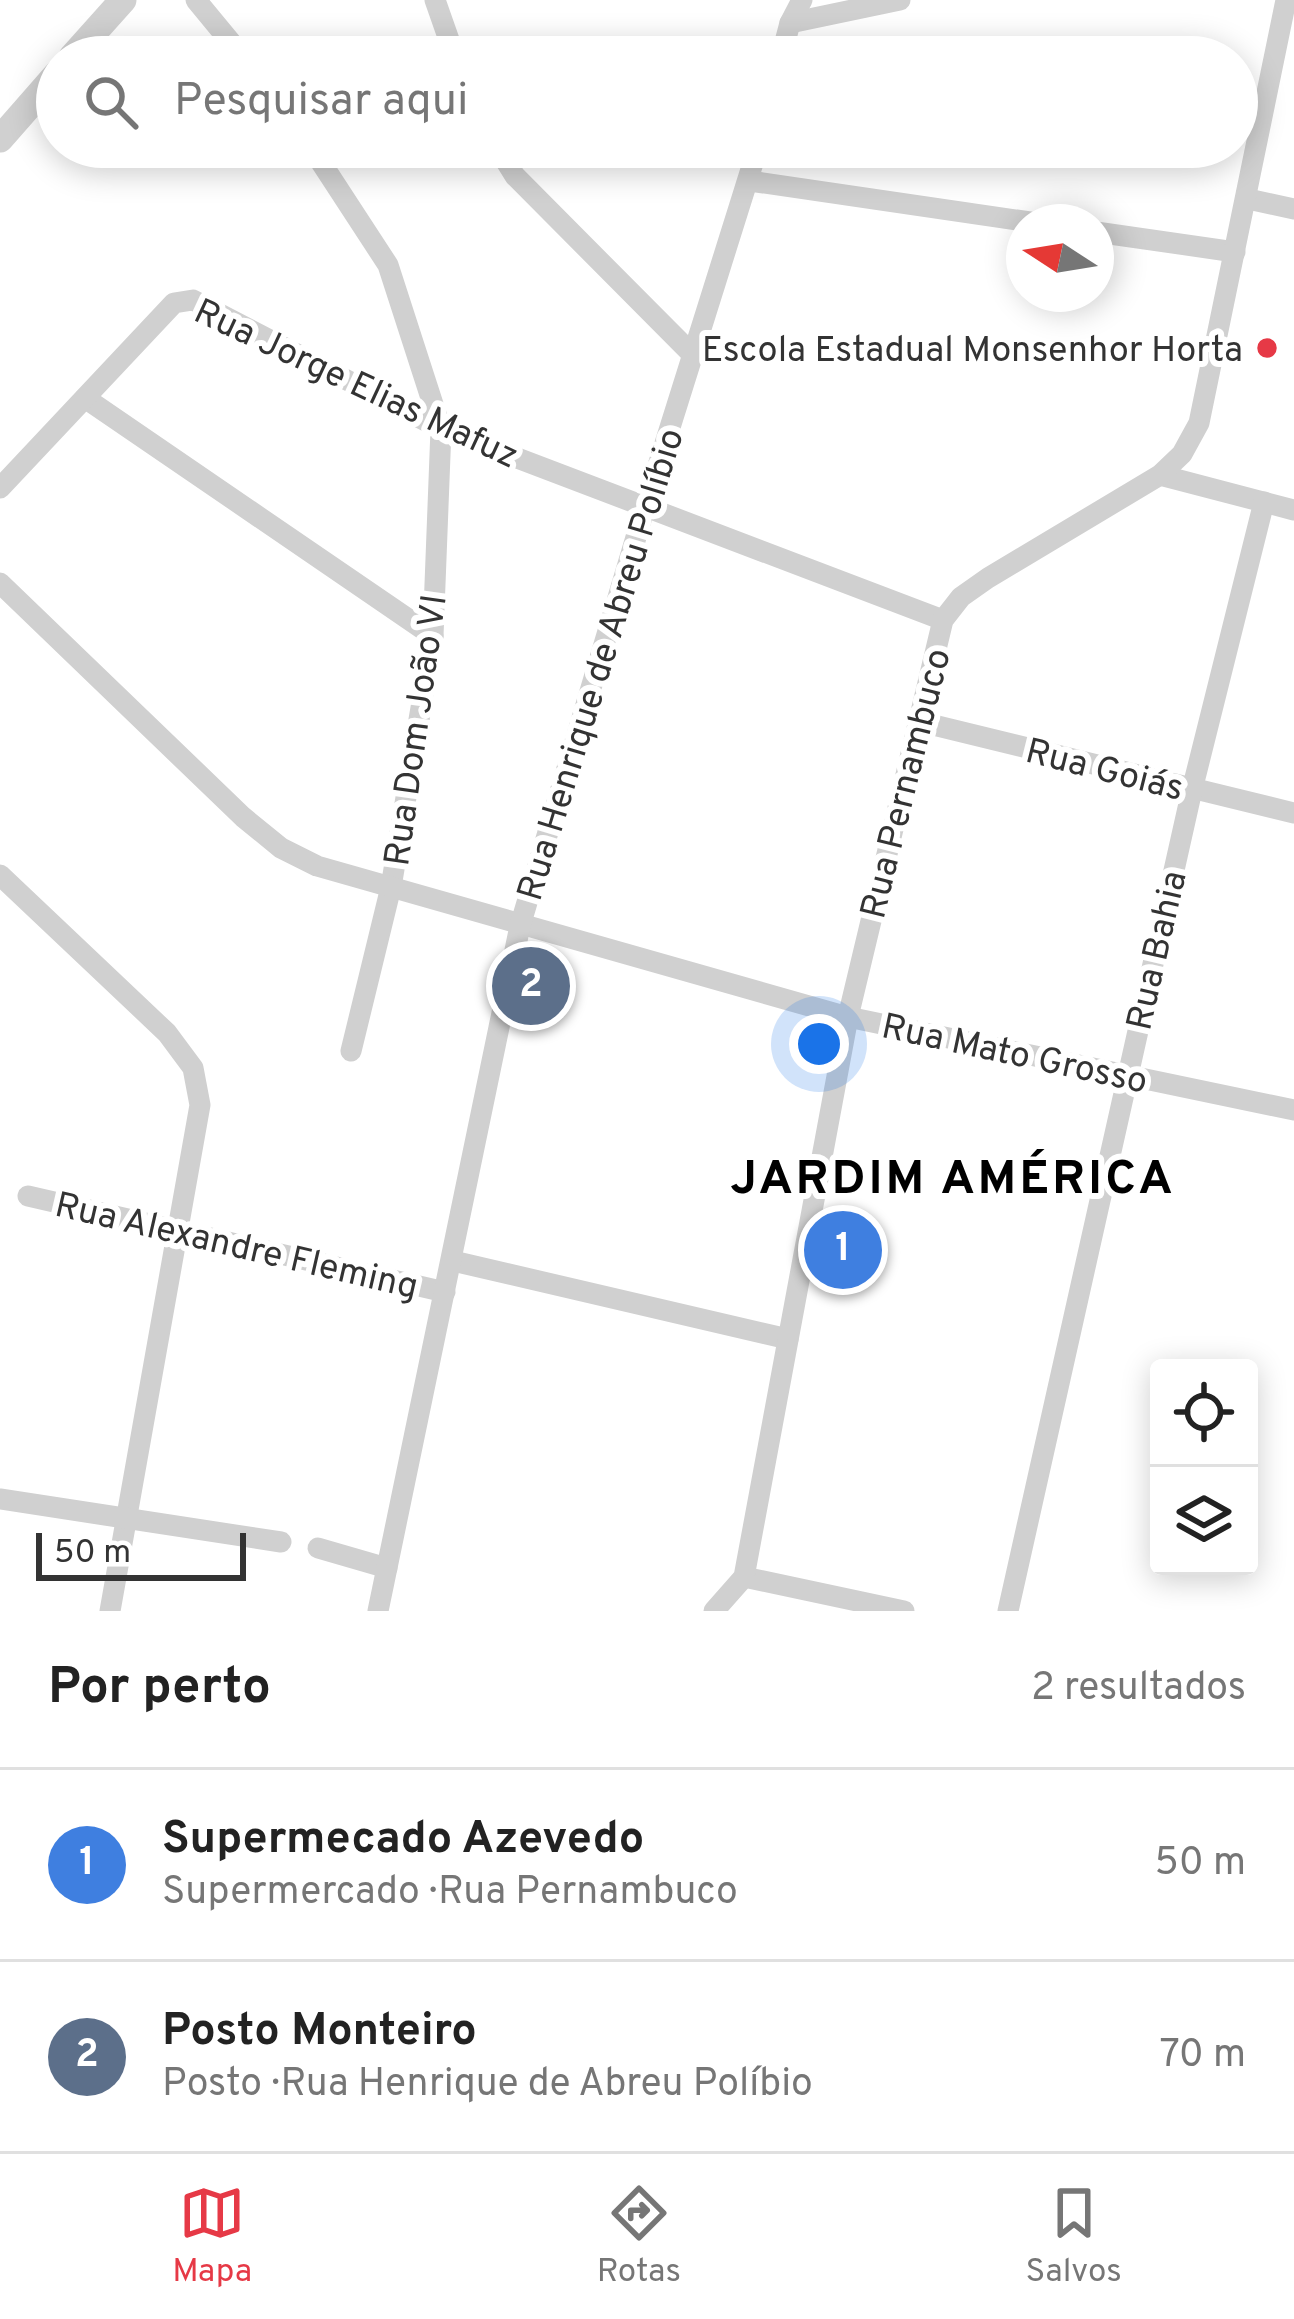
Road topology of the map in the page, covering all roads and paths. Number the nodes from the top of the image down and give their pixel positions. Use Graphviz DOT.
graph roads {
  1 [pos="123,0"];
  2 [pos="196,0"];
  3 [pos="802,0"];
  4 [pos="900,0"];
  5 [pos="1286,0"];
  6 [pos="439,2"];
  7 [pos="790,23"];
  8 [pos="91,36"];
  9 [pos="226,36"];
  10 [pos="448,36"];
  11 [pos="787,36"];
  12 [pos="36,98"];
  13 [pos="1258,106"];
  14 [pos="0,139"];
  15 [pos="325,168"];
  16 [pos="509,168"];
  17 [pos="753,168"];
  18 [pos="1246,168"];
  19 [pos="750,181"];
  20 [pos="1247,199"];
  21 [pos="1294,209"];
  22 [pos="1006,218"];
  23 [pos="1114,235"];
  24 [pos="1235,252"];
  25 [pos="693,355"];
  26 [pos="86,398"];
  27 [pos="441,429"];
  28 [pos="1160,476"];
  29 [pos="0,488"];
  30 [pos="1264,502"];
  31 [pos="645,507"];
  32 [pos="1294,510"];
  33 [pos="0,583"];
  34 [pos="943,620"];
  35 [pos="433,636"];
  36 [pos="916,722"];
  37 [pos="1192,790"];
  38 [pos="1294,813"];
  39 [pos="0,875"];
  40 [pos="391,887"];
  41 [pos="520,926"];
  42 [pos="848,1017"];
  43 [pos="351,1052"];
  44 [pos="1126,1077"];
  45 [pos="1294,1110"];
  46 [pos="28,1196"];
  47 [pos="181,1228"];
  48 [pos="453,1261"];
  49 [pos="446,1292"];
  50 [pos="788,1339"];
  51 [pos="0,1499"];
  52 [pos="130,1518"];
  53 [pos="281,1542"];
  54 [pos="318,1548"];
  55 [pos="387,1568"];
  56 [pos="744,1576"];
  57 [pos="110,1611"];
  58 [pos="378,1611"];
  59 [pos="714,1611"];
  60 [pos="904,1611"];
  61 [pos="1008,1611"];
  1 -- 8 [label="street"];
  2 -- 9 [label="street"];
  3 -- 7 [label="street"];
  4 -- 7 [label="street"];
  5 -- 13 [label="street, Rua Pernambuco"];
  6 -- 10 [label="street"];
  7 -- 11 [label="street"];
  12 -- 14 [label="street"];
  15 -- 27 [label="street, Rua Dom João VI"];
  16 -- 25 [label="street"];
  17 -- 19 [label="street, Rua Henrique de Abreu Políbio"];
  18 -- 20 [label="street, Rua Pernambuco"];
  19 -- 22 [label="street"];
  19 -- 25 [label="street, Rua Henrique de Abreu Políbio"];
  20 -- 21 [label="street"];
  20 -- 24 [label="street, Rua Pernambuco"];
  23 -- 24 [label="street"];
  24 -- 28 [label="street, Rua Pernambuco"];
  25 -- 31 [label="street, Rua Henrique de Abreu Políbio"];
  26 -- 27 [label="street, Rua Jorge Elias Mafuz"];
  26 -- 29 [label="street"];
  26 -- 35 [label="street"];
  27 -- 31 [label="street, Rua Jorge Elias Mafuz"];
  27 -- 35 [label="street, Rua Dom João VI"];
  28 -- 30 [label="street"];
  28 -- 34 [label="street, Rua Pernambuco"];
  30 -- 32 [label="street"];
  30 -- 37 [label="street, Rua Bahia"];
  31 -- 34 [label="street, Rua Jorge Elias Mafuz"];
  31 -- 41 [label="street, Rua Henrique de Abreu Políbio"];
  33 -- 40 [label="street, Rua Mato Grosso"];
  34 -- 36 [label="street, Rua Pernambuco"];
  35 -- 40 [label="street, Rua Dom João VI"];
  36 -- 37 [label="street, Rua Goiás"];
  36 -- 42 [label="street, Rua Pernambuco"];
  37 -- 38 [label="street, Rua Goiás"];
  37 -- 44 [label="street, Rua Bahia"];
  39 -- 47 [label="street"];
  40 -- 41 [label="street, Rua Mato Grosso"];
  40 -- 43 [label="street, Rua Dom João VI"];
  41 -- 42 [label="street, Rua Mato Grosso"];
  41 -- 48 [label="street, Rua Henrique de Abreu Políbio"];
  42 -- 44 [label="street, Rua Mato Grosso"];
  42 -- 50 [label="street, Rua Pernambuco"];
  44 -- 45 [label="street, Rua Mato Grosso"];
  44 -- 61 [label="street, Rua Bahia"];
  46 -- 47 [label="street, Rua Alexandre Fleming"];
  47 -- 49 [label="street, Rua Alexandre Fleming"];
  47 -- 52 [label="street"];
  48 -- 49 [label="street, Rua Henrique de Abreu Políbio"];
  48 -- 50 [label="street, Rua Alexandre Fleming"];
  49 -- 55 [label="street, Rua Henrique de Abreu Políbio"];
  50 -- 56 [label="street, Rua Pernambuco"];
  51 -- 52 [label="street"];
  52 -- 53 [label="street"];
  52 -- 57 [label="street"];
  54 -- 55 [label="street"];
  55 -- 58 [label="street, Rua Henrique de Abreu Políbio"];
  56 -- 59 [label="street"];
  56 -- 60 [label="street"];
}
